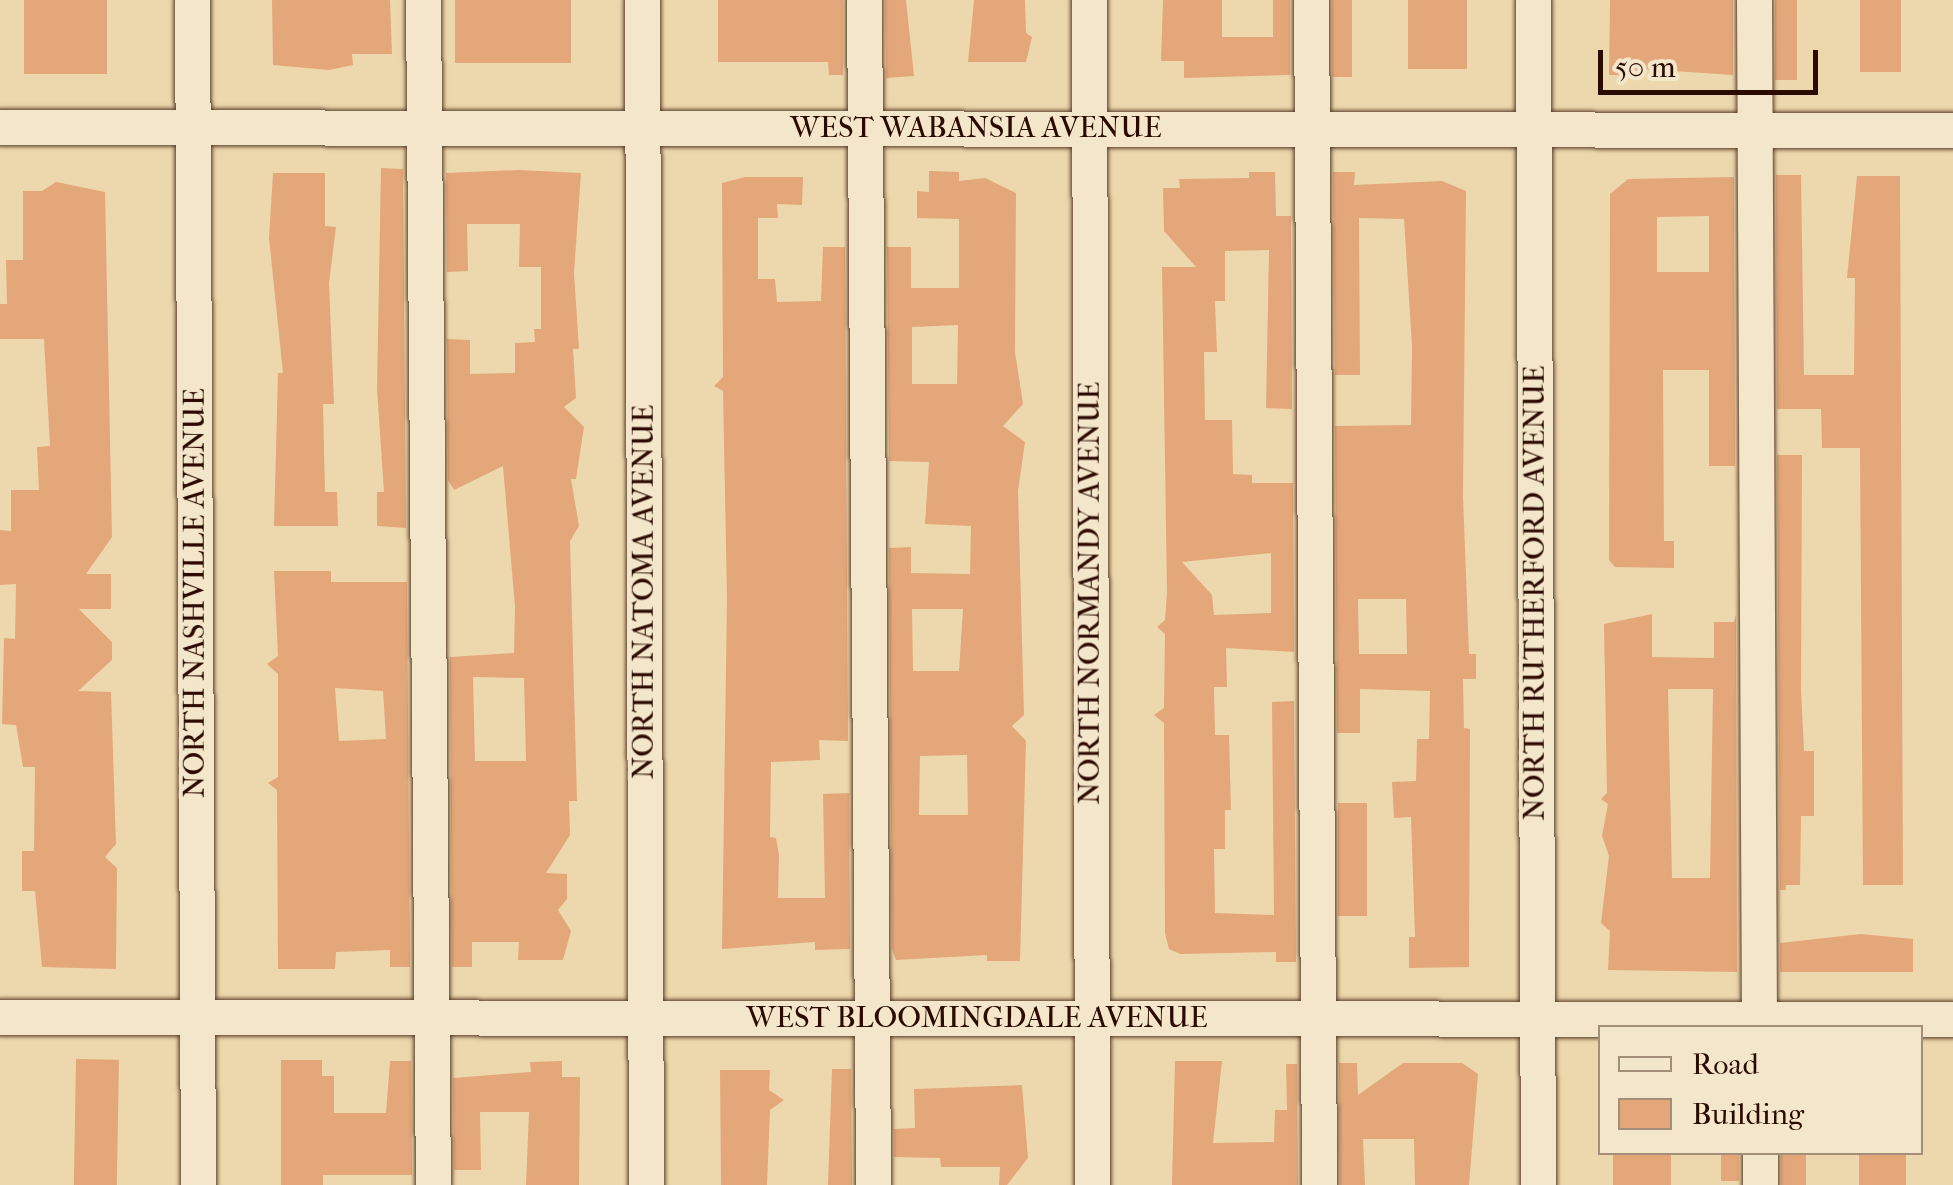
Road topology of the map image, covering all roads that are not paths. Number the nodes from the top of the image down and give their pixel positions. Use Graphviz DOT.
graph roads {
  1 [pos="192,0"];
  2 [pos="424,0"];
  3 [pos="642,0"];
  4 [pos="864,0"];
  5 [pos="1089,0"];
  6 [pos="1311,0"];
  7 [pos="1533,0"];
  8 [pos="1754,0"];
  9 [pos="0,127"];
  10 [pos="193,128"];
  11 [pos="424,128"];
  12 [pos="644,128"];
  13 [pos="865,128"];
  14 [pos="1090,128"];
  15 [pos="1312,128"];
  16 [pos="1533,129"];
  17 [pos="1755,129"];
  18 [pos="1953,130"];
  19 [pos="0,1017"];
  20 [pos="198,1017"];
  21 [pos="432,1017"];
  22 [pos="645,1018"];
  23 [pos="871,1018"];
  24 [pos="1090,1018"];
  25 [pos="1318,1018"];
  26 [pos="1537,1018"];
  27 [pos="1953,1019"];
  28 [pos="1759,1023"];
  29 [pos="1760,1155"];
  30 [pos="198,1185"];
  31 [pos="433,1185"];
  32 [pos="646,1185"];
  33 [pos="872,1185"];
  34 [pos="1092,1185"];
  35 [pos="1319,1185"];
  36 [pos="1538,1185"];
  37 [pos="1760,1185"];
  1 -- 10 [label="street, NORTH NASHVILLE AVENUE"];
  2 -- 11 [label="street"];
  3 -- 12 [label="street, NORTH NATOMA AVENUE"];
  4 -- 13 [label="street"];
  5 -- 14 [label="street, NORTH NORMANDY AVENUE"];
  6 -- 15 [label="street"];
  7 -- 16 [label="street, NORTH RUTHERFORD AVENUE"];
  8 -- 17 [label="street"];
  9 -- 10 [label="street, WEST WABANSIA AVENUE"];
  10 -- 11 [label="street, WEST WABANSIA AVENUE"];
  10 -- 20 [label="street, NORTH NASHVILLE AVENUE"];
  11 -- 12 [label="street, WEST WABANSIA AVENUE"];
  11 -- 21 [label="street"];
  12 -- 13 [label="street, WEST WABANSIA AVENUE"];
  12 -- 22 [label="street, NORTH NATOMA AVENUE"];
  13 -- 14 [label="street, WEST WABANSIA AVENUE"];
  13 -- 23 [label="street"];
  14 -- 15 [label="street, WEST WABANSIA AVENUE"];
  14 -- 24 [label="street, NORTH NORMANDY AVENUE"];
  15 -- 16 [label="street, WEST WABANSIA AVENUE"];
  15 -- 25 [label="street"];
  16 -- 17 [label="street, WEST WABANSIA AVENUE"];
  16 -- 26 [label="street, NORTH RUTHERFORD AVENUE"];
  17 -- 18 [label="street, WEST WABANSIA AVENUE"];
  17 -- 28 [label="street"];
  19 -- 20 [label="street, WEST BLOOMINGDALE AVENUE"];
  20 -- 21 [label="street, WEST BLOOMINGDALE AVENUE"];
  20 -- 30 [label="street, NORTH NASHVILLE AVENUE"];
  21 -- 22 [label="street, WEST BLOOMINGDALE AVENUE"];
  21 -- 31 [label="street"];
  22 -- 23 [label="street, WEST BLOOMINGDALE AVENUE"];
  22 -- 32 [label="street, NORTH NATOMA AVENUE"];
  23 -- 24 [label="street, WEST BLOOMINGDALE AVENUE"];
  23 -- 33 [label="street"];
  24 -- 25 [label="street, WEST BLOOMINGDALE AVENUE"];
  24 -- 34 [label="street, NORTH NORMANDY AVENUE"];
  25 -- 26 [label="street, WEST BLOOMINGDALE AVENUE"];
  25 -- 35 [label="street"];
  26 -- 28 [label="street, WEST BLOOMINGDALE AVENUE"];
  26 -- 36 [label="street, NORTH RUTHERFORD AVENUE"];
  27 -- 28 [label="street, WEST BLOOMINGDALE AVENUE"];
  29 -- 37 [label="street"];
}
